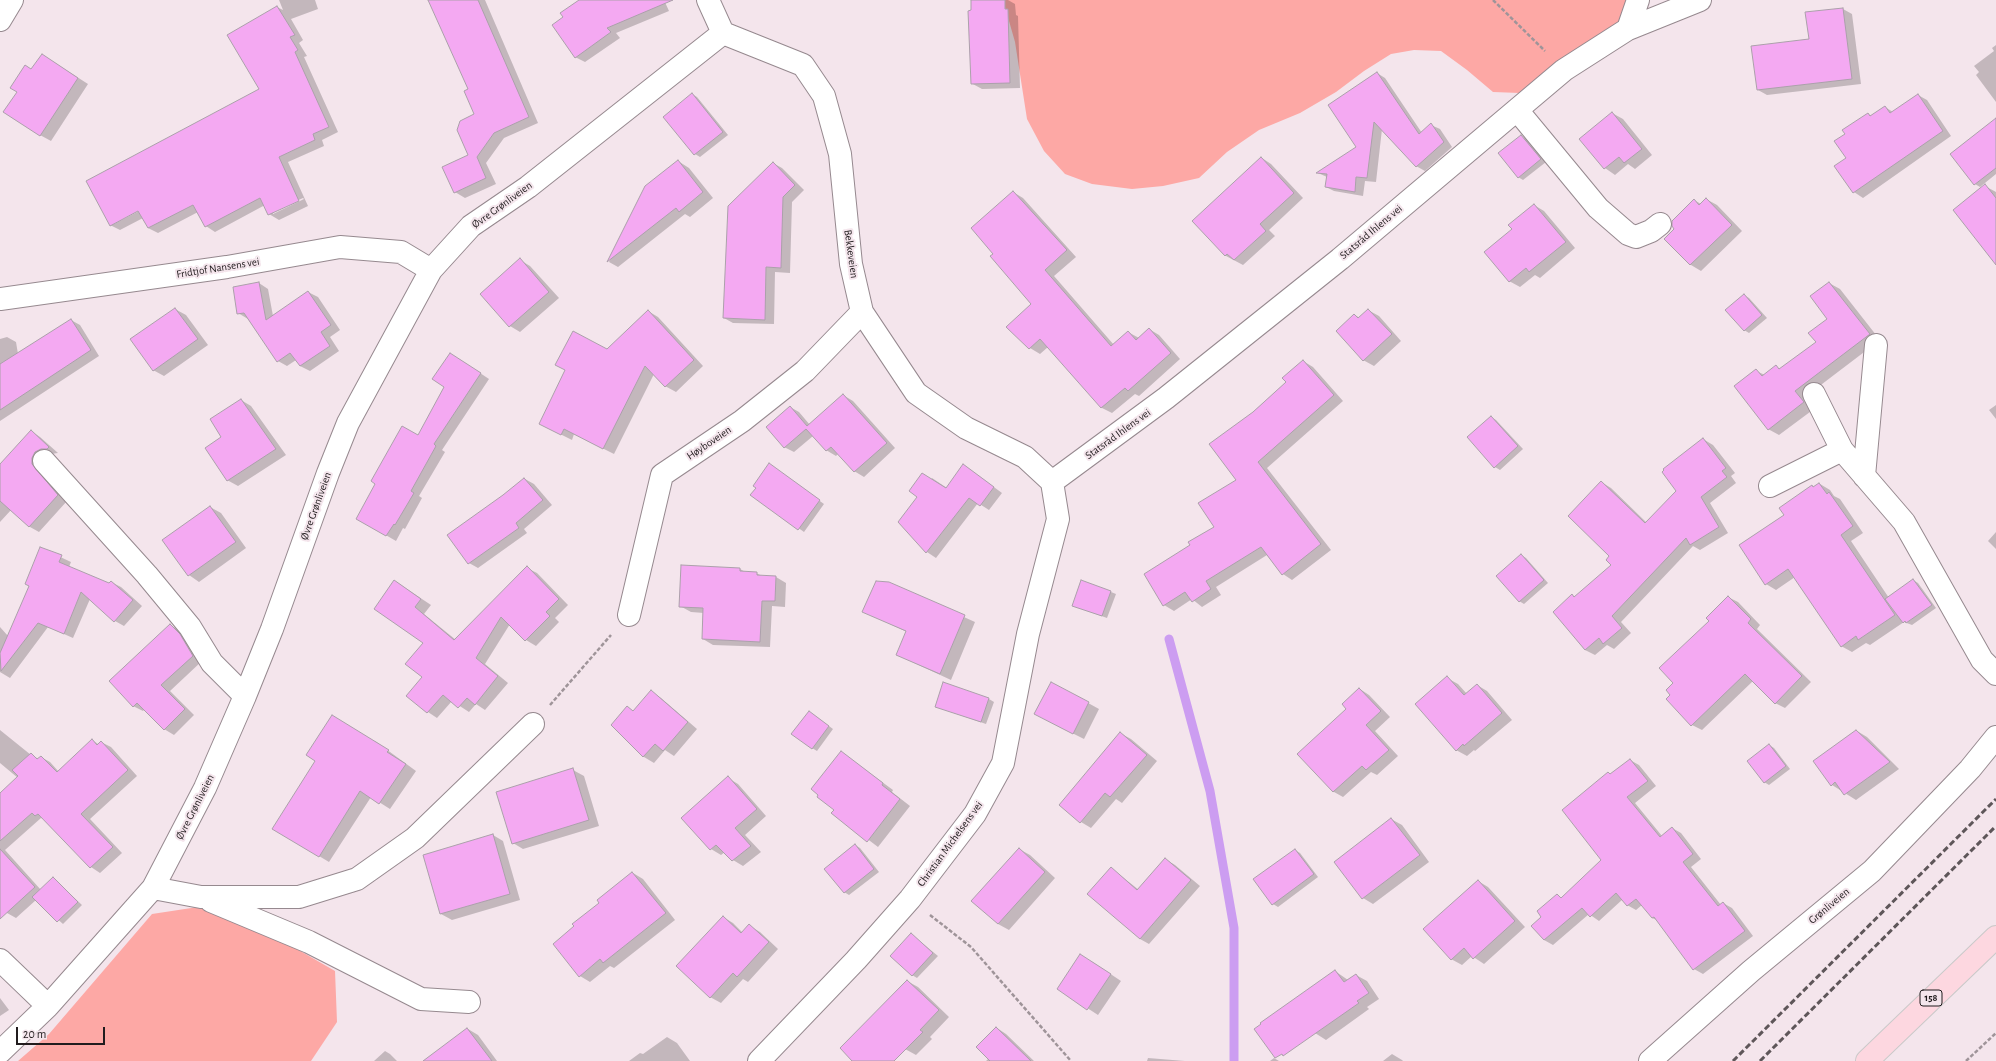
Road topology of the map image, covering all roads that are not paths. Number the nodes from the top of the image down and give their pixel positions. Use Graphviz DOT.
graph roads {
  1 [pos="12,0"];
  2 [pos="708,0"];
  3 [pos="1638,0"];
  4 [pos="1700,0"];
  5 [pos="0,20"];
  6 [pos="1628,29"];
  7 [pos="723,33"];
  8 [pos="1517,110"];
  9 [pos="1660,224"];
  10 [pos="431,270"];
  11 [pos="0,299"];
  12 [pos="862,312"];
  13 [pos="1876,345"];
  14 [pos="1814,394"];
  15 [pos="1842,450"];
  16 [pos="44,461"];
  17 [pos="1864,476"];
  18 [pos="1052,482"];
  19 [pos="1770,486"];
  20 [pos="629,615"];
  21 [pos="1996,674"];
  22 [pos="245,696"];
  23 [pos="533,724"];
  24 [pos="1996,737"];
  25 [pos="153,888"];
  26 [pos="201,896"];
  27 [pos="1996,937"];
  28 [pos="0,960"];
  29 [pos="469,1002"];
  30 [pos="48,1006"];
  31 [pos="0,1052"];
  32 [pos="759,1061"];
  33 [pos="1650,1061"];
  34 [pos="1867,1061"];
  1 -- 5 [label="street"];
  2 -- 7 [label="street"];
  3 -- 6 [label="street"];
  4 -- 6 [label="street, Statsråd Ihlens vei"];
  6 -- 8 [label="street, Statsråd Ihlens vei"];
  7 -- 10 [label="street, Øvre Grønliveien"];
  7 -- 12 [label="street, Bekkeveien"];
  8 -- 9 [label="street"];
  8 -- 18 [label="street, Statsråd Ihlens vei"];
  10 -- 11 [label="street, Fridtjof Nansens vei"];
  10 -- 22 [label="street, Øvre Grønliveien"];
  12 -- 18 [label="street, Bekkeveien"];
  12 -- 20 [label="street, Høyboveien"];
  13 -- 17 [label="street"];
  14 -- 15 [label="street"];
  15 -- 17 [label="street"];
  15 -- 19 [label="street"];
  16 -- 22 [label="street"];
  17 -- 21 [label="street"];
  18 -- 32 [label="street, Christian Michelsens vei"];
  22 -- 25 [label="street, Øvre Grønliveien"];
  23 -- 26 [label="street"];
  24 -- 33 [label="street, Grønliveien"];
  25 -- 26 [label="street"];
  25 -- 30 [label="street, Øvre Grønliveien"];
  26 -- 29 [label="street"];
  27 -- 34 [label="main road, 158"];
  28 -- 30 [label="street"];
  30 -- 31 [label="street, Øvre Grønliveien"];
}
